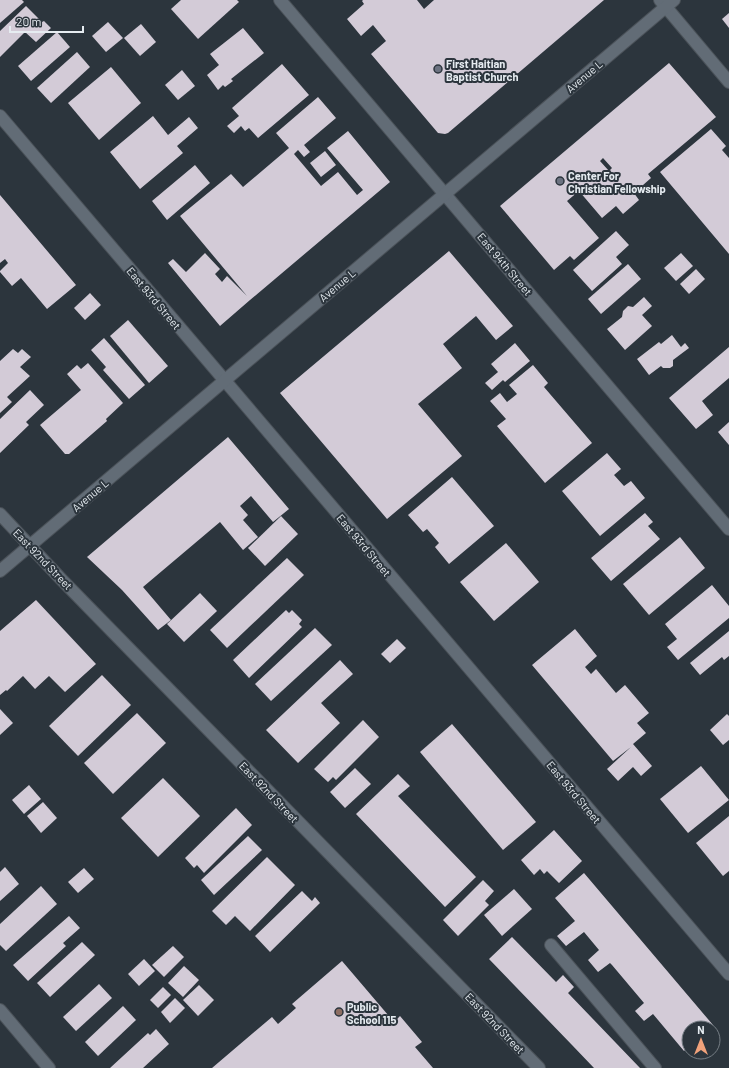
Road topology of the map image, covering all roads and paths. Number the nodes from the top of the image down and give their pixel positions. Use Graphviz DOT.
graph roads {
  1 [pos="280,0"];
  2 [pos="666,2"];
  3 [pos="729,82"];
  4 [pos="0,116"];
  5 [pos="445,194"];
  6 [pos="224,380"];
  7 [pos="0,514"];
  8 [pos="729,529"];
  9 [pos="30,546"];
  10 [pos="0,571"];
  11 [pos="551,945"];
  12 [pos="729,974"];
  13 [pos="0,1010"];
  14 [pos="50,1068"];
  15 [pos="539,1068"];
  16 [pos="655,1068"];
  1 -- 5 [label="street, East 94th Street"];
  2 -- 3 [label="street"];
  2 -- 5 [label="street, Avenue L"];
  4 -- 6 [label="street, East 93rd Street"];
  5 -- 6 [label="street, Avenue L"];
  5 -- 8 [label="street, East 94th Street"];
  6 -- 9 [label="street, Avenue L"];
  6 -- 12 [label="street, East 93rd Street"];
  7 -- 9 [label="street, East 92nd Street"];
  9 -- 10 [label="street, Avenue L"];
  9 -- 15 [label="street, East 92nd Street"];
  11 -- 16 [label="street"];
  13 -- 14 [label="street"];
}
